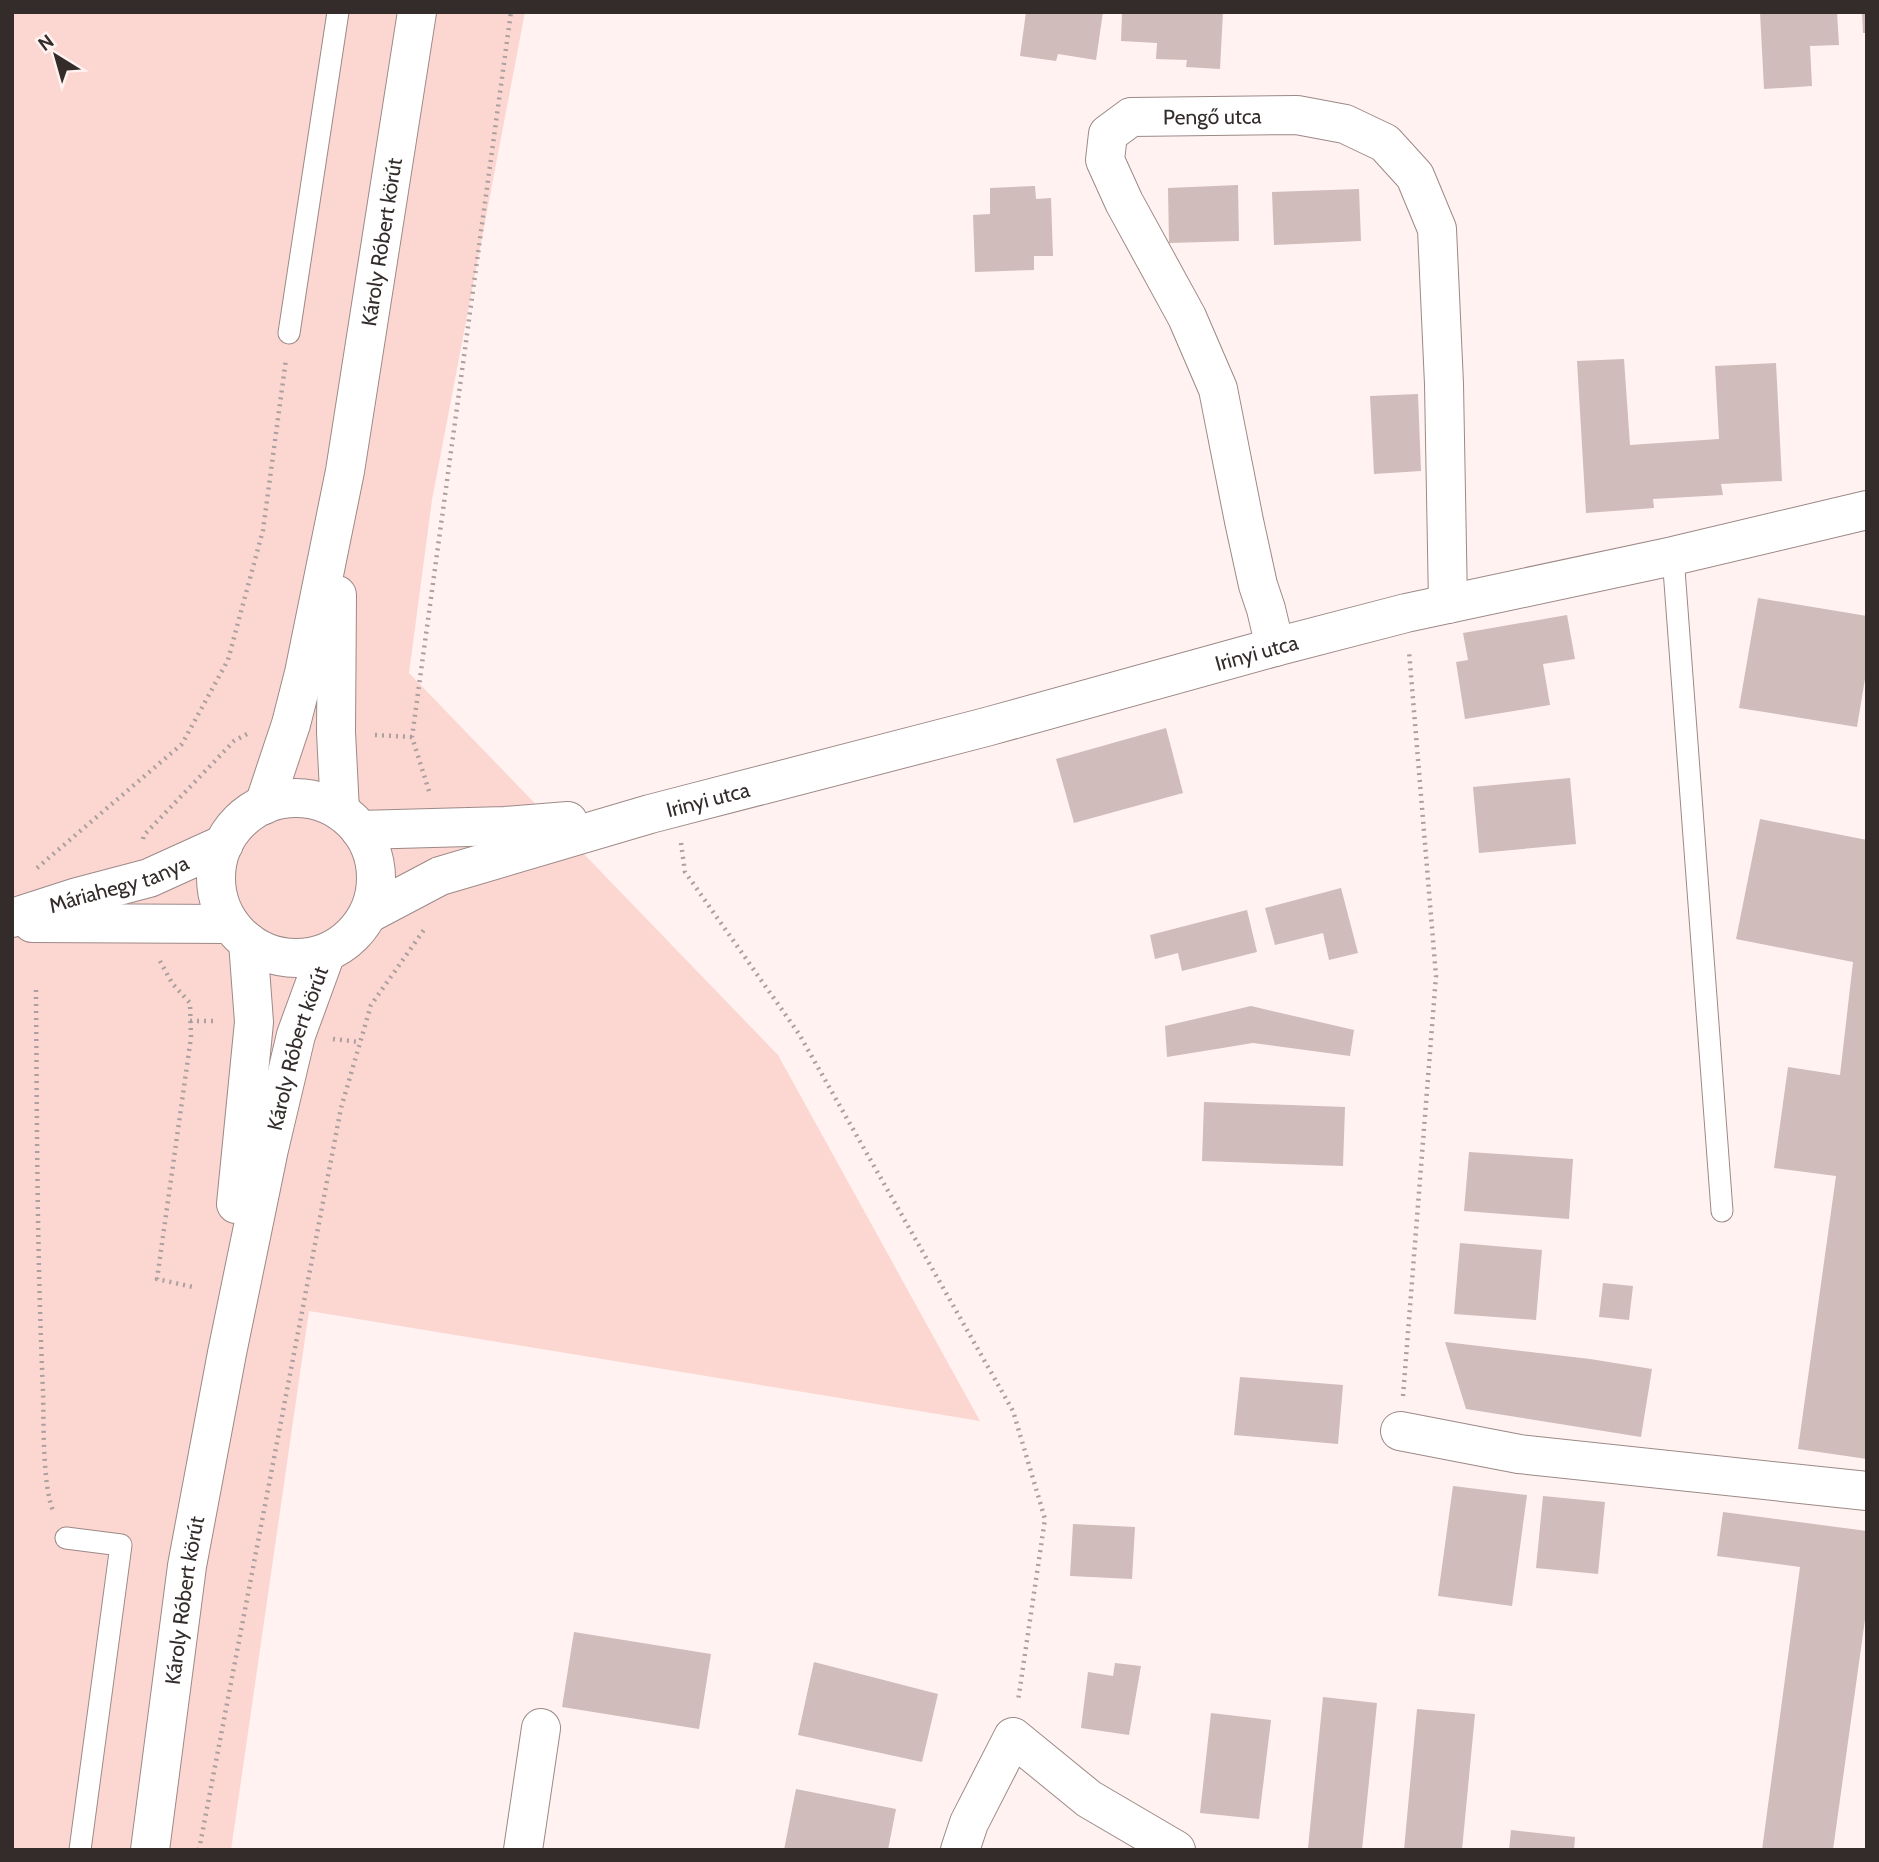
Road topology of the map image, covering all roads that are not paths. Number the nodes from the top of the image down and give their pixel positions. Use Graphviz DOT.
graph roads {
  1 [pos="338,12"];
  2 [pos="417,12"];
  3 [pos="289,333"];
  4 [pos="345,471"];
  5 [pos="1867,510"];
  6 [pos="1673,556"];
  7 [pos="1448,604"];
  8 [pos="1275,647"];
  9 [pos="264,805"];
  10 [pos="664,811"];
  11 [pos="350,821"];
  12 [pos="224,844"];
  13 [pos="368,914"];
  14 [pos="12,920"];
  15 [pos="239,933"];
  16 [pos="326,953"];
  17 [pos="1722,1211"];
  18 [pos="228,1353"];
  19 [pos="1400,1432"];
  20 [pos="1867,1492"];
  21 [pos="66,1538"];
  22 [pos="541,1728"];
  23 [pos="80,1850"];
  24 [pos="150,1850"];
  25 [pos="523,1850"];
  26 [pos="960,1850"];
  27 [pos="1176,1850"];
  1 -- 3 [label="lane"];
  2 -- 4 [label="street, Károly Róbert körút"];
  4 -- 9 [label="street, Károly Róbert körút"];
  4 -- 11 [label="street, Károly Róbert körút"];
  5 -- 6 [label="street, Irinyi utca"];
  6 -- 7 [label="street, Irinyi utca"];
  6 -- 17 [label="lane"];
  7 -- 8 [label="street, Irinyi utca"];
  7 -- 8 [label="street, Pengő utca"];
  8 -- 10 [label="street, Irinyi utca"];
  9 -- 11 [label="street"];
  9 -- 12 [label="street"];
  10 -- 11 [label="street, Irinyi utca"];
  10 -- 13 [label="street, Irinyi utca"];
  11 -- 13 [label="street"];
  12 -- 14 [label="street, Máriahegy tanya"];
  12 -- 15 [label="street"];
  13 -- 16 [label="street"];
  14 -- 15 [label="street, Máriahegy tanya"];
  15 -- 16 [label="street"];
  15 -- 18 [label="street, Károly Róbert körút"];
  16 -- 18 [label="street, Károly Róbert körút"];
  18 -- 24 [label="street, Károly Róbert körút"];
  19 -- 20 [label="street"];
  21 -- 23 [label="lane"];
  22 -- 25 [label="street"];
  26 -- 27 [label="street"];
}
